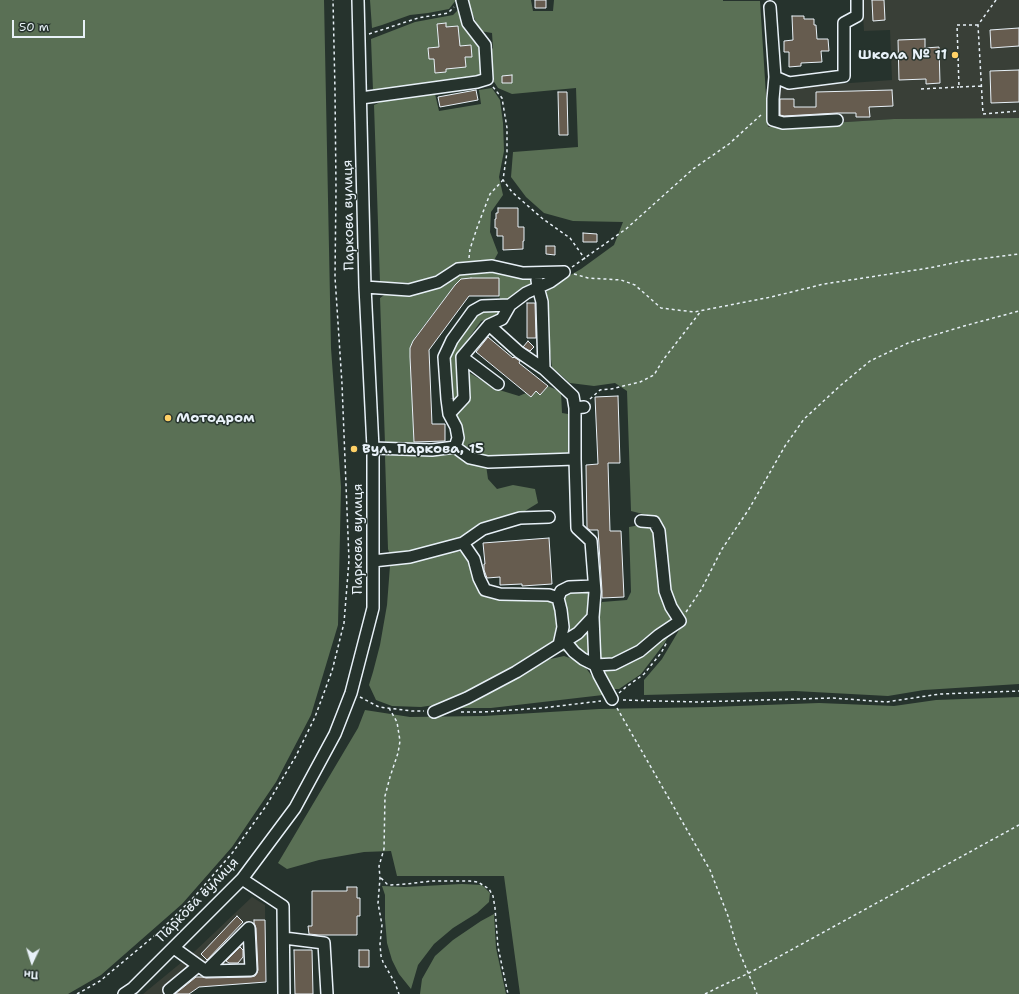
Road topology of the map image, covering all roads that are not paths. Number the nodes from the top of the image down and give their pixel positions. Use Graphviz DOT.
graph roads {
  1 [pos="358,0"];
  2 [pos="857,0"];
  3 [pos="459,2"];
  4 [pos="770,6"];
  5 [pos="775,77"];
  6 [pos="361,98"];
  7 [pos="837,120"];
  8 [pos="532,273"];
  9 [pos="365,287"];
  10 [pos="538,287"];
  11 [pos="510,305"];
  12 [pos="489,325"];
  13 [pos="462,357"];
  14 [pos="544,369"];
  15 [pos="498,384"];
  16 [pos="449,414"];
  17 [pos="455,447"];
  18 [pos="373,448"];
  19 [pos="575,459"];
  20 [pos="549,517"];
  21 [pos="640,521"];
  22 [pos="463,543"];
  23 [pos="373,561"];
  24 [pos="594,586"];
  25 [pos="558,598"];
  26 [pos="593,617"];
  27 [pos="562,643"];
  28 [pos="595,665"];
  29 [pos="612,699"];
  30 [pos="434,712"];
  31 [pos="242,879"];
  32 [pos="284,938"];
  33 [pos="174,948"];
  34 [pos="202,968"];
  35 [pos="169,990"];
  36 [pos="124,994"];
  37 [pos="284,994"];
  38 [pos="326,994"];
  1 -- 6 [label="street, Паркова вулиця"];
  2 -- 5 [label="street"];
  3 -- 6 [label="street"];
  4 -- 5 [label="street"];
  5 -- 7 [label="street"];
  6 -- 9 [label="street, Паркова вулиця"];
  8 -- 9 [label="street"];
  8 -- 10 [label="street"];
  8 -- 10 [label="street"];
  9 -- 18 [label="street, Паркова вулиця"];
  10 -- 11 [label="street"];
  10 -- 14 [label="street"];
  11 -- 12 [label="street"];
  11 -- 16 [label="street"];
  12 -- 13 [label="street"];
  12 -- 14 [label="street"];
  13 -- 15 [label="street"];
  13 -- 16 [label="street"];
  14 -- 19 [label="street"];
  16 -- 17 [label="street"];
  17 -- 18 [label="street"];
  17 -- 19 [label="street"];
  18 -- 23 [label="street, Паркова вулиця"];
  19 -- 24 [label="street"];
  20 -- 22 [label="street"];
  21 -- 28 [label="street"];
  22 -- 23 [label="street"];
  22 -- 25 [label="street"];
  23 -- 31 [label="street, Паркова вулиця"];
  24 -- 25 [label="street"];
  24 -- 26 [label="street"];
  25 -- 27 [label="street"];
  26 -- 27 [label="street"];
  26 -- 28 [label="street"];
  27 -- 28 [label="street"];
  27 -- 30 [label="street"];
  28 -- 29 [label="street"];
  31 -- 32 [label="street"];
  31 -- 33 [label="street, Паркова вулиця"];
  32 -- 37 [label="street"];
  32 -- 38 [label="street"];
  33 -- 34 [label="street"];
  33 -- 36 [label="street, Паркова вулиця"];
  34 -- 34 [label="street"];
  34 -- 35 [label="street"];
}
